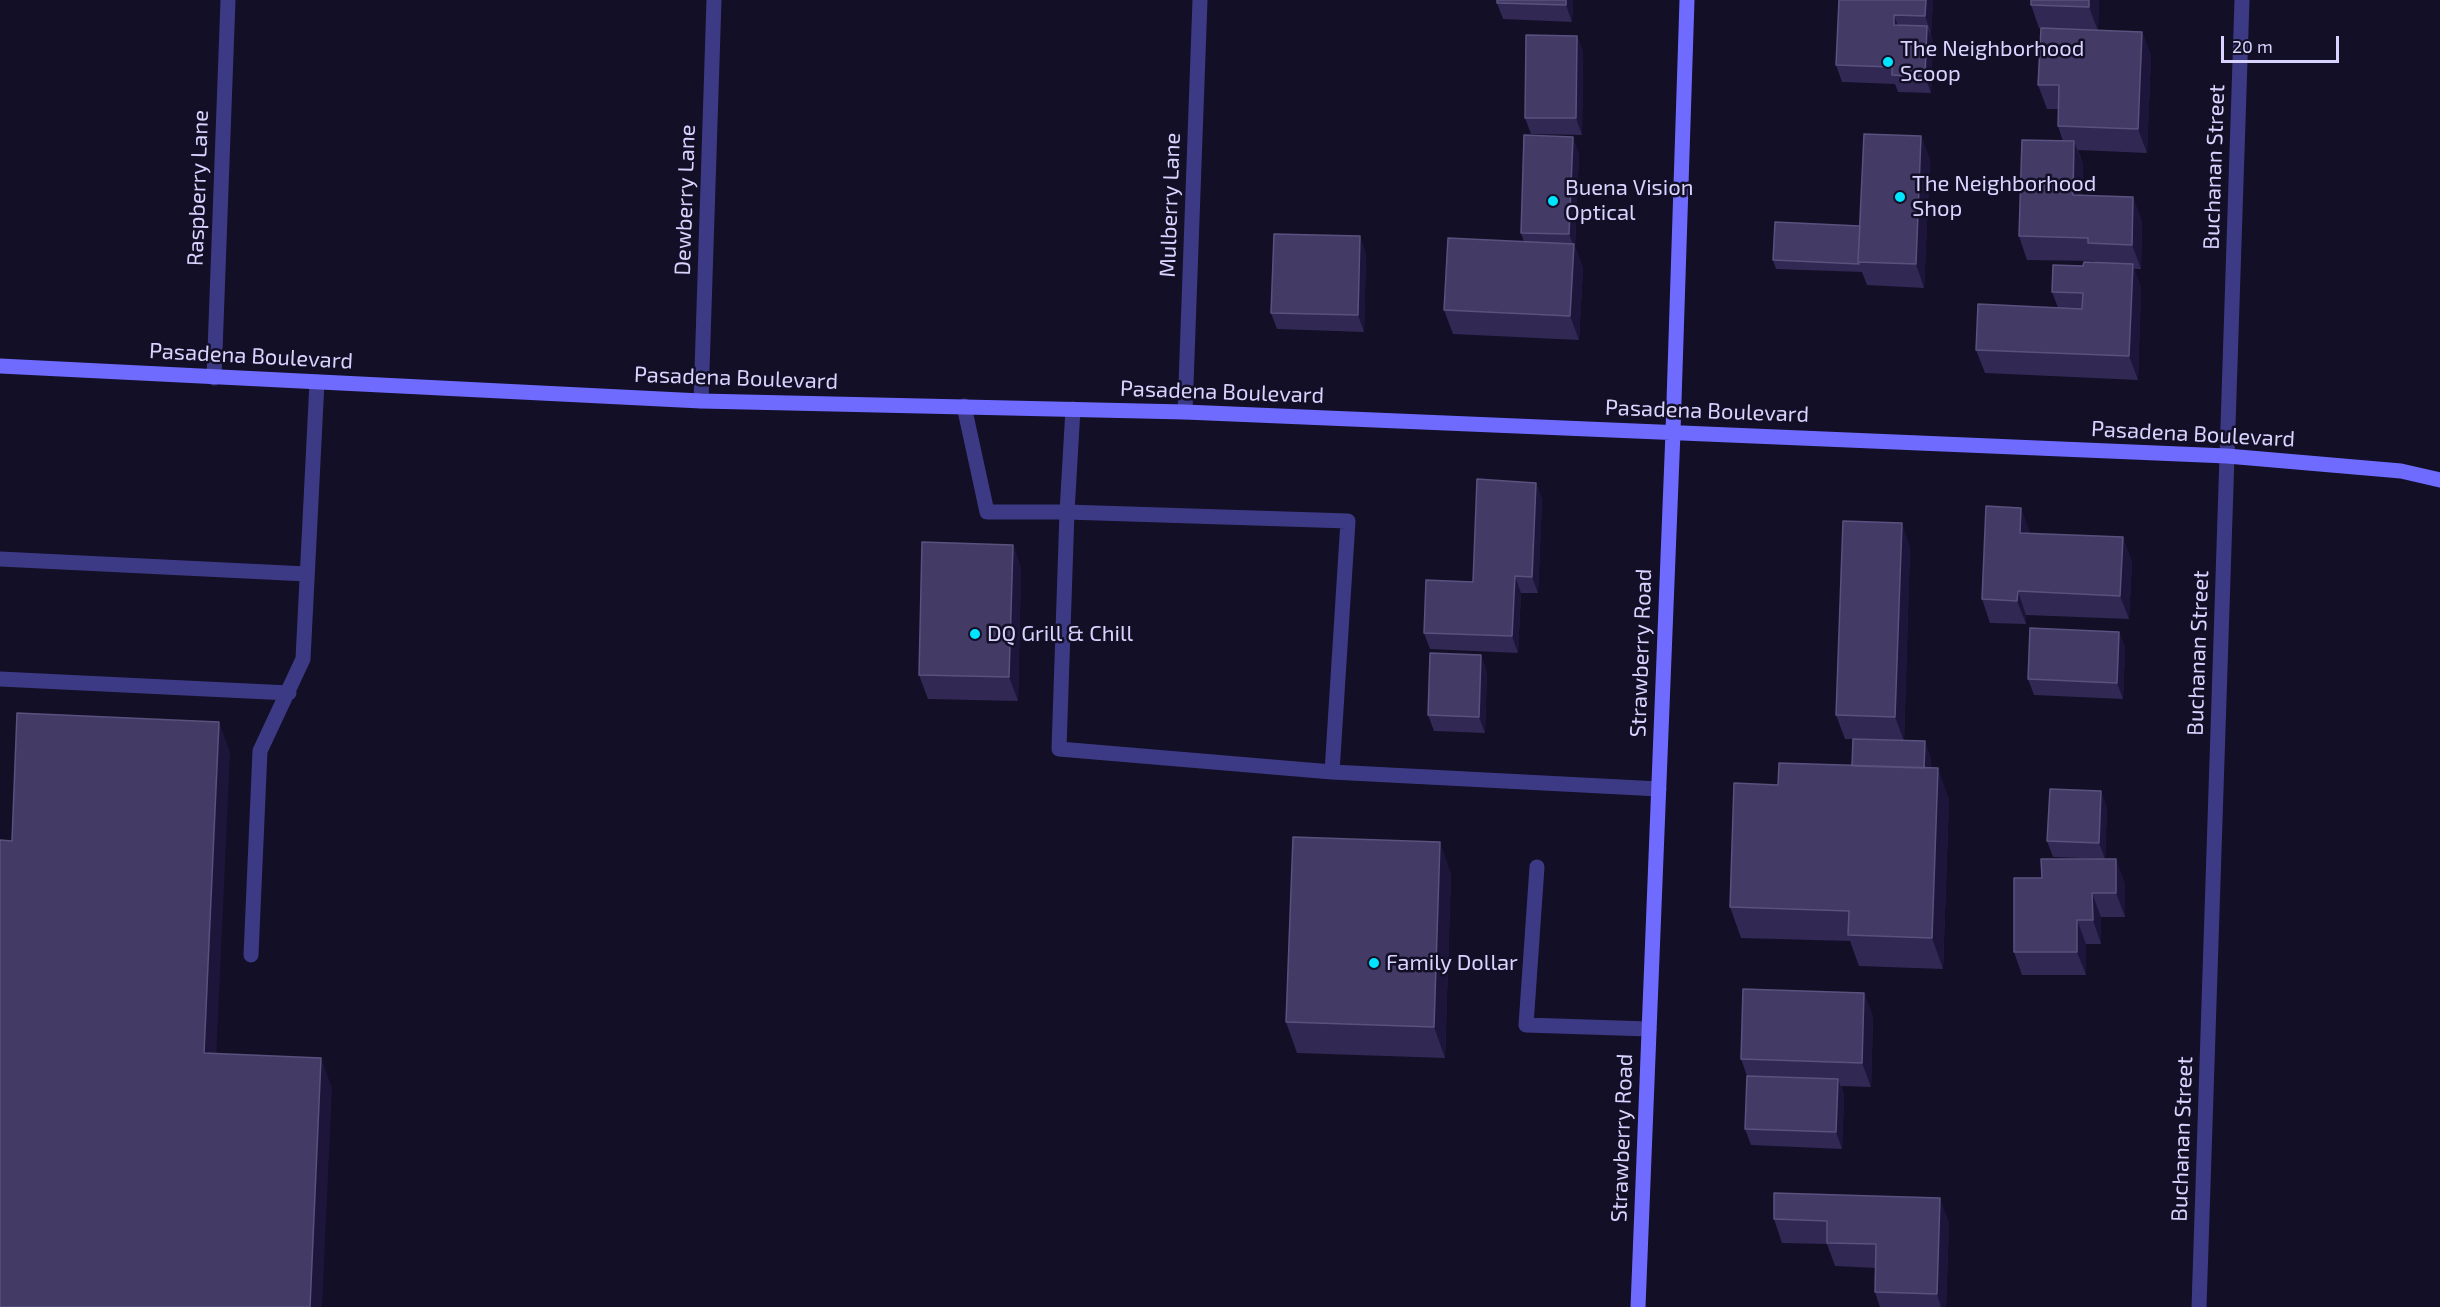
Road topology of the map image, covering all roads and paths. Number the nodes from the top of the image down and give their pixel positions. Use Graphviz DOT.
graph roads {
  1 [pos="228,0"];
  2 [pos="714,0"];
  3 [pos="1200,0"];
  4 [pos="1687,0"];
  5 [pos="2242,0"];
  6 [pos="0,366"];
  7 [pos="214,378"];
  8 [pos="317,382"];
  9 [pos="701,401"];
  10 [pos="964,406"];
  11 [pos="1073,409"];
  12 [pos="1185,412"];
  13 [pos="1673,432"];
  14 [pos="2227,456"];
  15 [pos="2440,480"];
  16 [pos="1067,512"];
  17 [pos="0,559"];
  18 [pos="307,574"];
  19 [pos="0,680"];
  20 [pos="289,693"];
  21 [pos="1332,772"];
  22 [pos="1659,789"];
  23 [pos="1537,867"];
  24 [pos="251,955"];
  25 [pos="1649,1029"];
  26 [pos="1638,1307"];
  27 [pos="2199,1307"];
  1 -- 7 [label="street, Raspberry Lane"];
  2 -- 9 [label="street, Dewberry Lane"];
  3 -- 12 [label="street, Mulberry Lane"];
  4 -- 13 [label="main road, Strawberry Road"];
  5 -- 14 [label="street, Buchanan Street"];
  6 -- 7 [label="main road, Pasadena Boulevard"];
  7 -- 8 [label="main road, Pasadena Boulevard"];
  8 -- 9 [label="main road, Pasadena Boulevard"];
  8 -- 18 [label="street"];
  9 -- 10 [label="main road, Pasadena Boulevard"];
  10 -- 11 [label="main road, Pasadena Boulevard"];
  10 -- 16 [label="street"];
  11 -- 12 [label="main road, Pasadena Boulevard"];
  11 -- 16 [label="street"];
  12 -- 13 [label="main road, Pasadena Boulevard"];
  13 -- 14 [label="main road, Pasadena Boulevard"];
  13 -- 22 [label="main road, Strawberry Road"];
  14 -- 15 [label="main road, Pasadena Boulevard"];
  14 -- 27 [label="street, Buchanan Street"];
  16 -- 21 [label="street"];
  16 -- 21 [label="street"];
  17 -- 18 [label="street"];
  18 -- 20 [label="street"];
  19 -- 20 [label="street"];
  20 -- 24 [label="street"];
  21 -- 22 [label="street"];
  22 -- 25 [label="main road, Strawberry Road"];
  23 -- 25 [label="street"];
  25 -- 26 [label="main road, Strawberry Road"];
}
